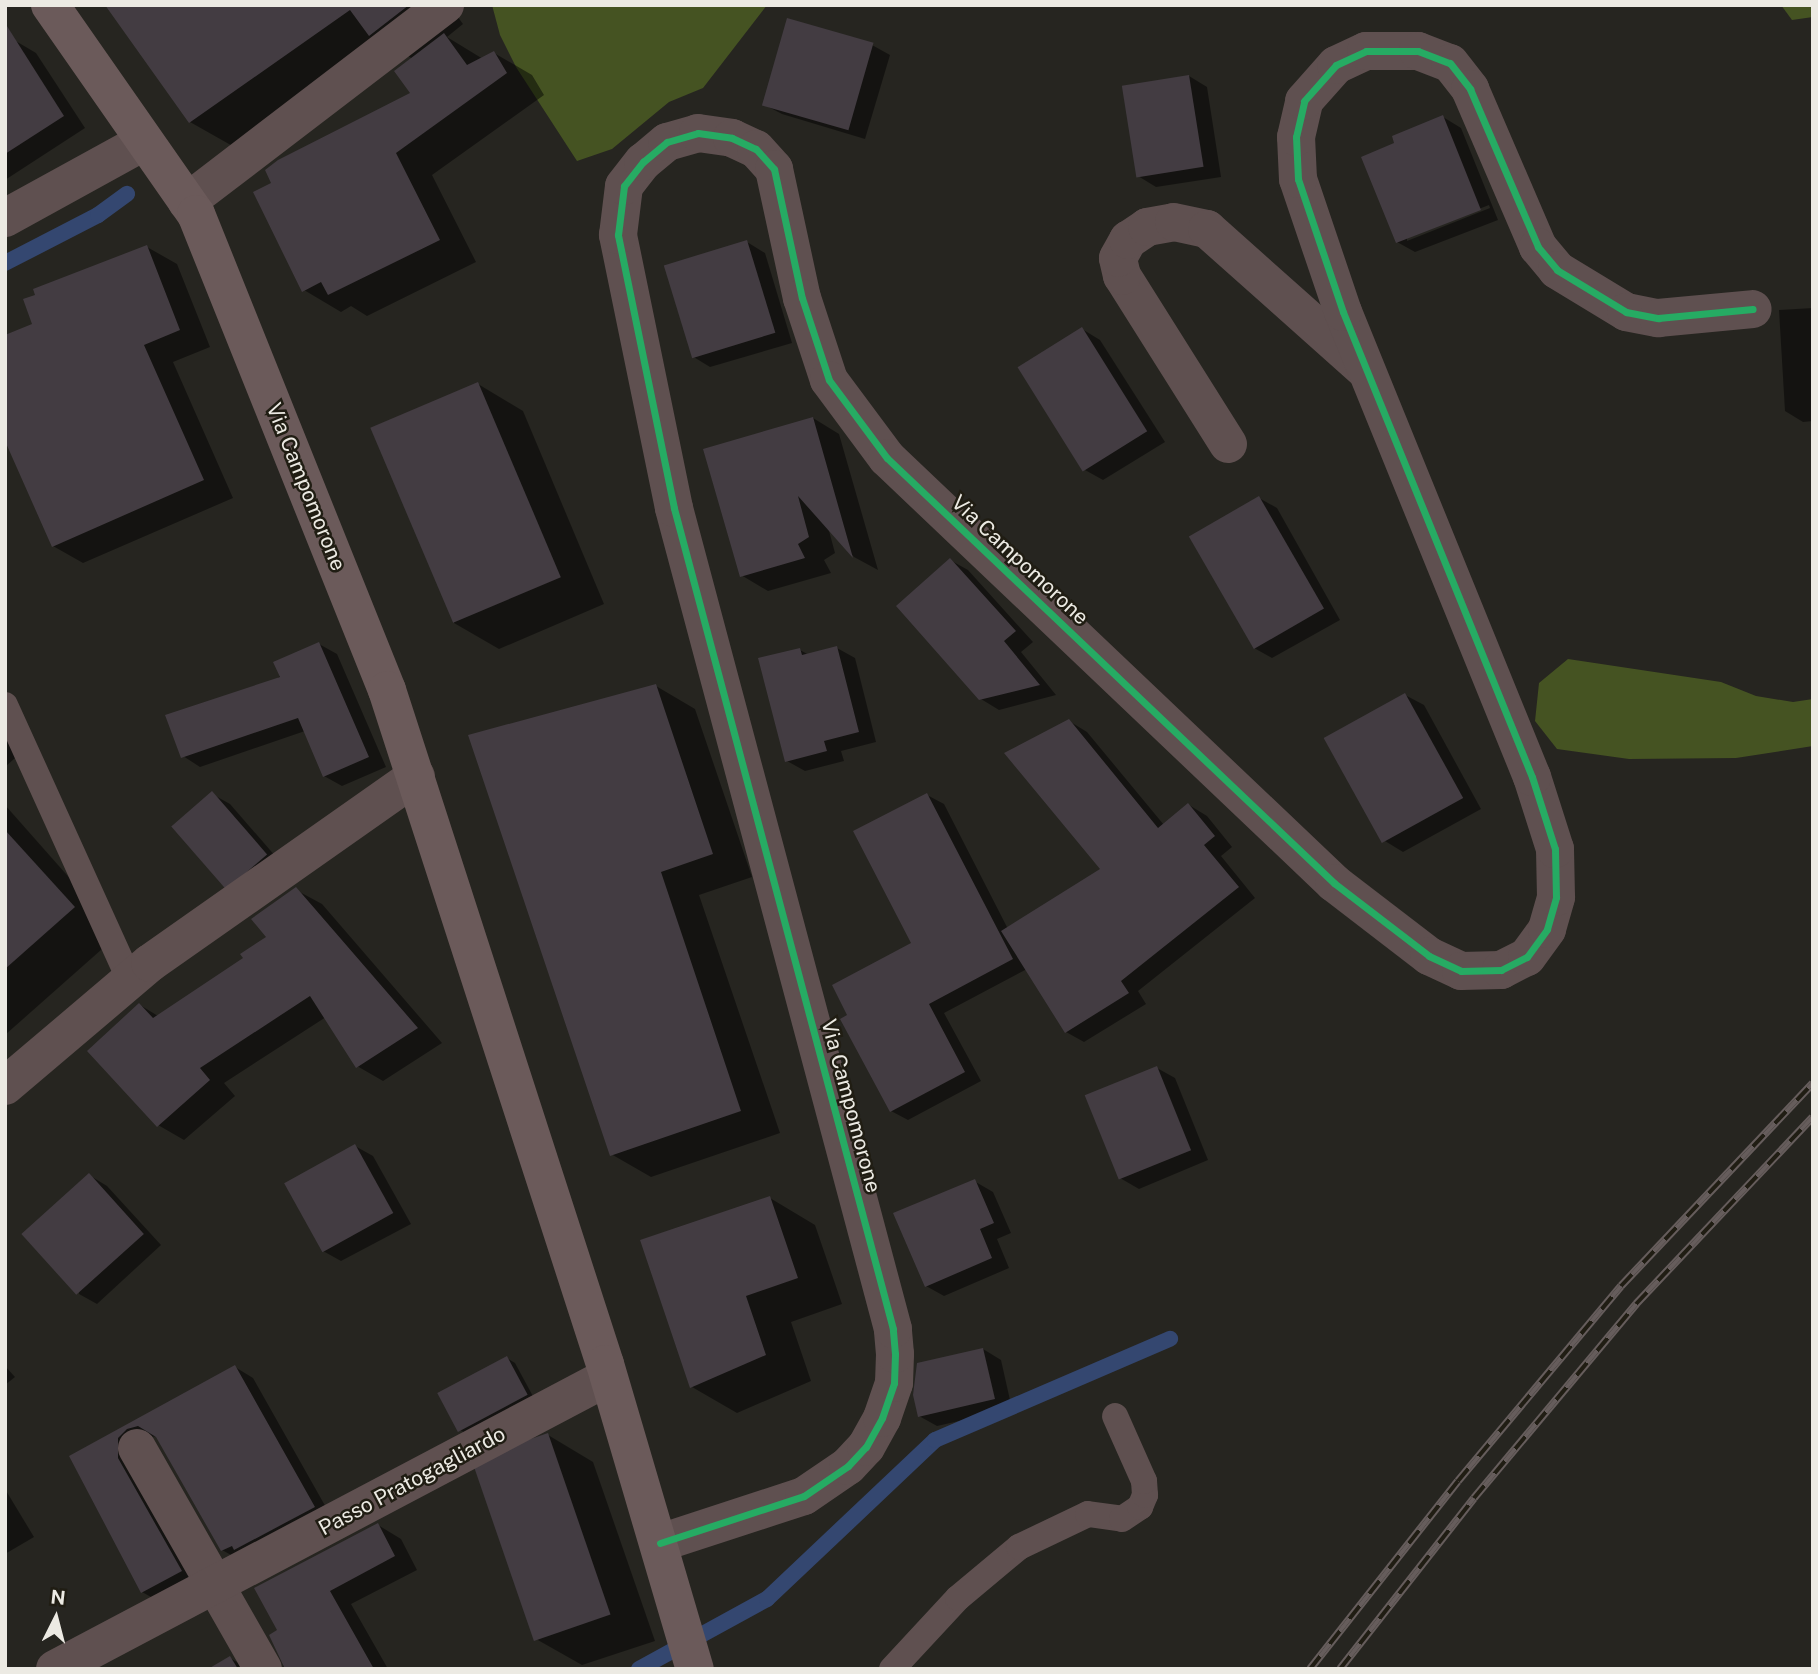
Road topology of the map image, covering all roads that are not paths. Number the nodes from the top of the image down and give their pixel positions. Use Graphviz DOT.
graph roads {
  1 [pos="50,5"];
  2 [pos="445,5"];
  3 [pos="143,142"];
  4 [pos="187,202"];
  5 [pos="5,218"];
  6 [pos="1753,309"];
  7 [pos="1367,372"];
  8 [pos="1228,444"];
  9 [pos="5,705"];
  10 [pos="416,776"];
  11 [pos="130,980"];
  12 [pos="5,1086"];
  13 [pos="608,1377"];
  14 [pos="1115,1416"];
  15 [pos="137,1448"];
  16 [pos="660,1543"];
  17 [pos="215,1584"];
  18 [pos="55,1669"];
  19 [pos="262,1669"];
  20 [pos="695,1669"];
  21 [pos="892,1669"];
  1 -- 3 [label="main road, Via Campomorone"];
  2 -- 4 [label="street"];
  3 -- 4 [label="main road, Via Campomorone"];
  3 -- 5 [label="street"];
  4 -- 10 [label="main road, Via Campomorone"];
  6 -- 7 [label="street, Via Campomorone"];
  7 -- 8 [label="street, Via Campomorone"];
  7 -- 16 [label="street, Via Campomorone"];
  9 -- 11 [label="lane"];
  10 -- 11 [label="street"];
  10 -- 13 [label="main road, Via Campomorone"];
  11 -- 12 [label="street"];
  13 -- 16 [label="main road, Via Campomorone"];
  13 -- 17 [label="street, Passo Pratogagliardo"];
  14 -- 21 [label="lane"];
  15 -- 17 [label="street"];
  16 -- 20 [label="main road, Via Campomorone"];
  17 -- 18 [label="street, Passo Pratogagliardo"];
  17 -- 19 [label="street"];
}
